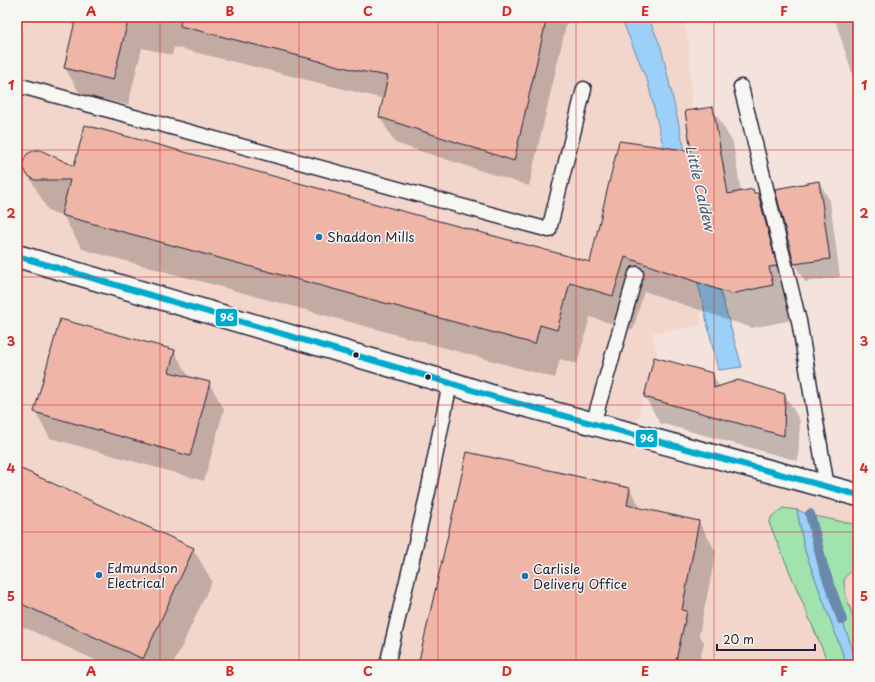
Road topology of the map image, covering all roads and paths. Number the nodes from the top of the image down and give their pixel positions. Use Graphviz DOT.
graph roads {
  1 [pos="17,85"];
  2 [pos="741,87"];
  3 [pos="584,90"];
  4 [pos="17,256"];
  5 [pos="636,274"];
  6 [pos="450,383"];
  7 [pos="593,424"];
  8 [pos="827,487"];
  9 [pos="858,495"];
  10 [pos="387,665"];
  1 -- 3 [label="lane"];
  2 -- 8 [label="lane"];
  4 -- 6 [label="street"];
  5 -- 7 [label="lane"];
  6 -- 7 [label="street"];
  6 -- 10 [label="lane"];
  7 -- 8 [label="street"];
  8 -- 9 [label="street"];
}
